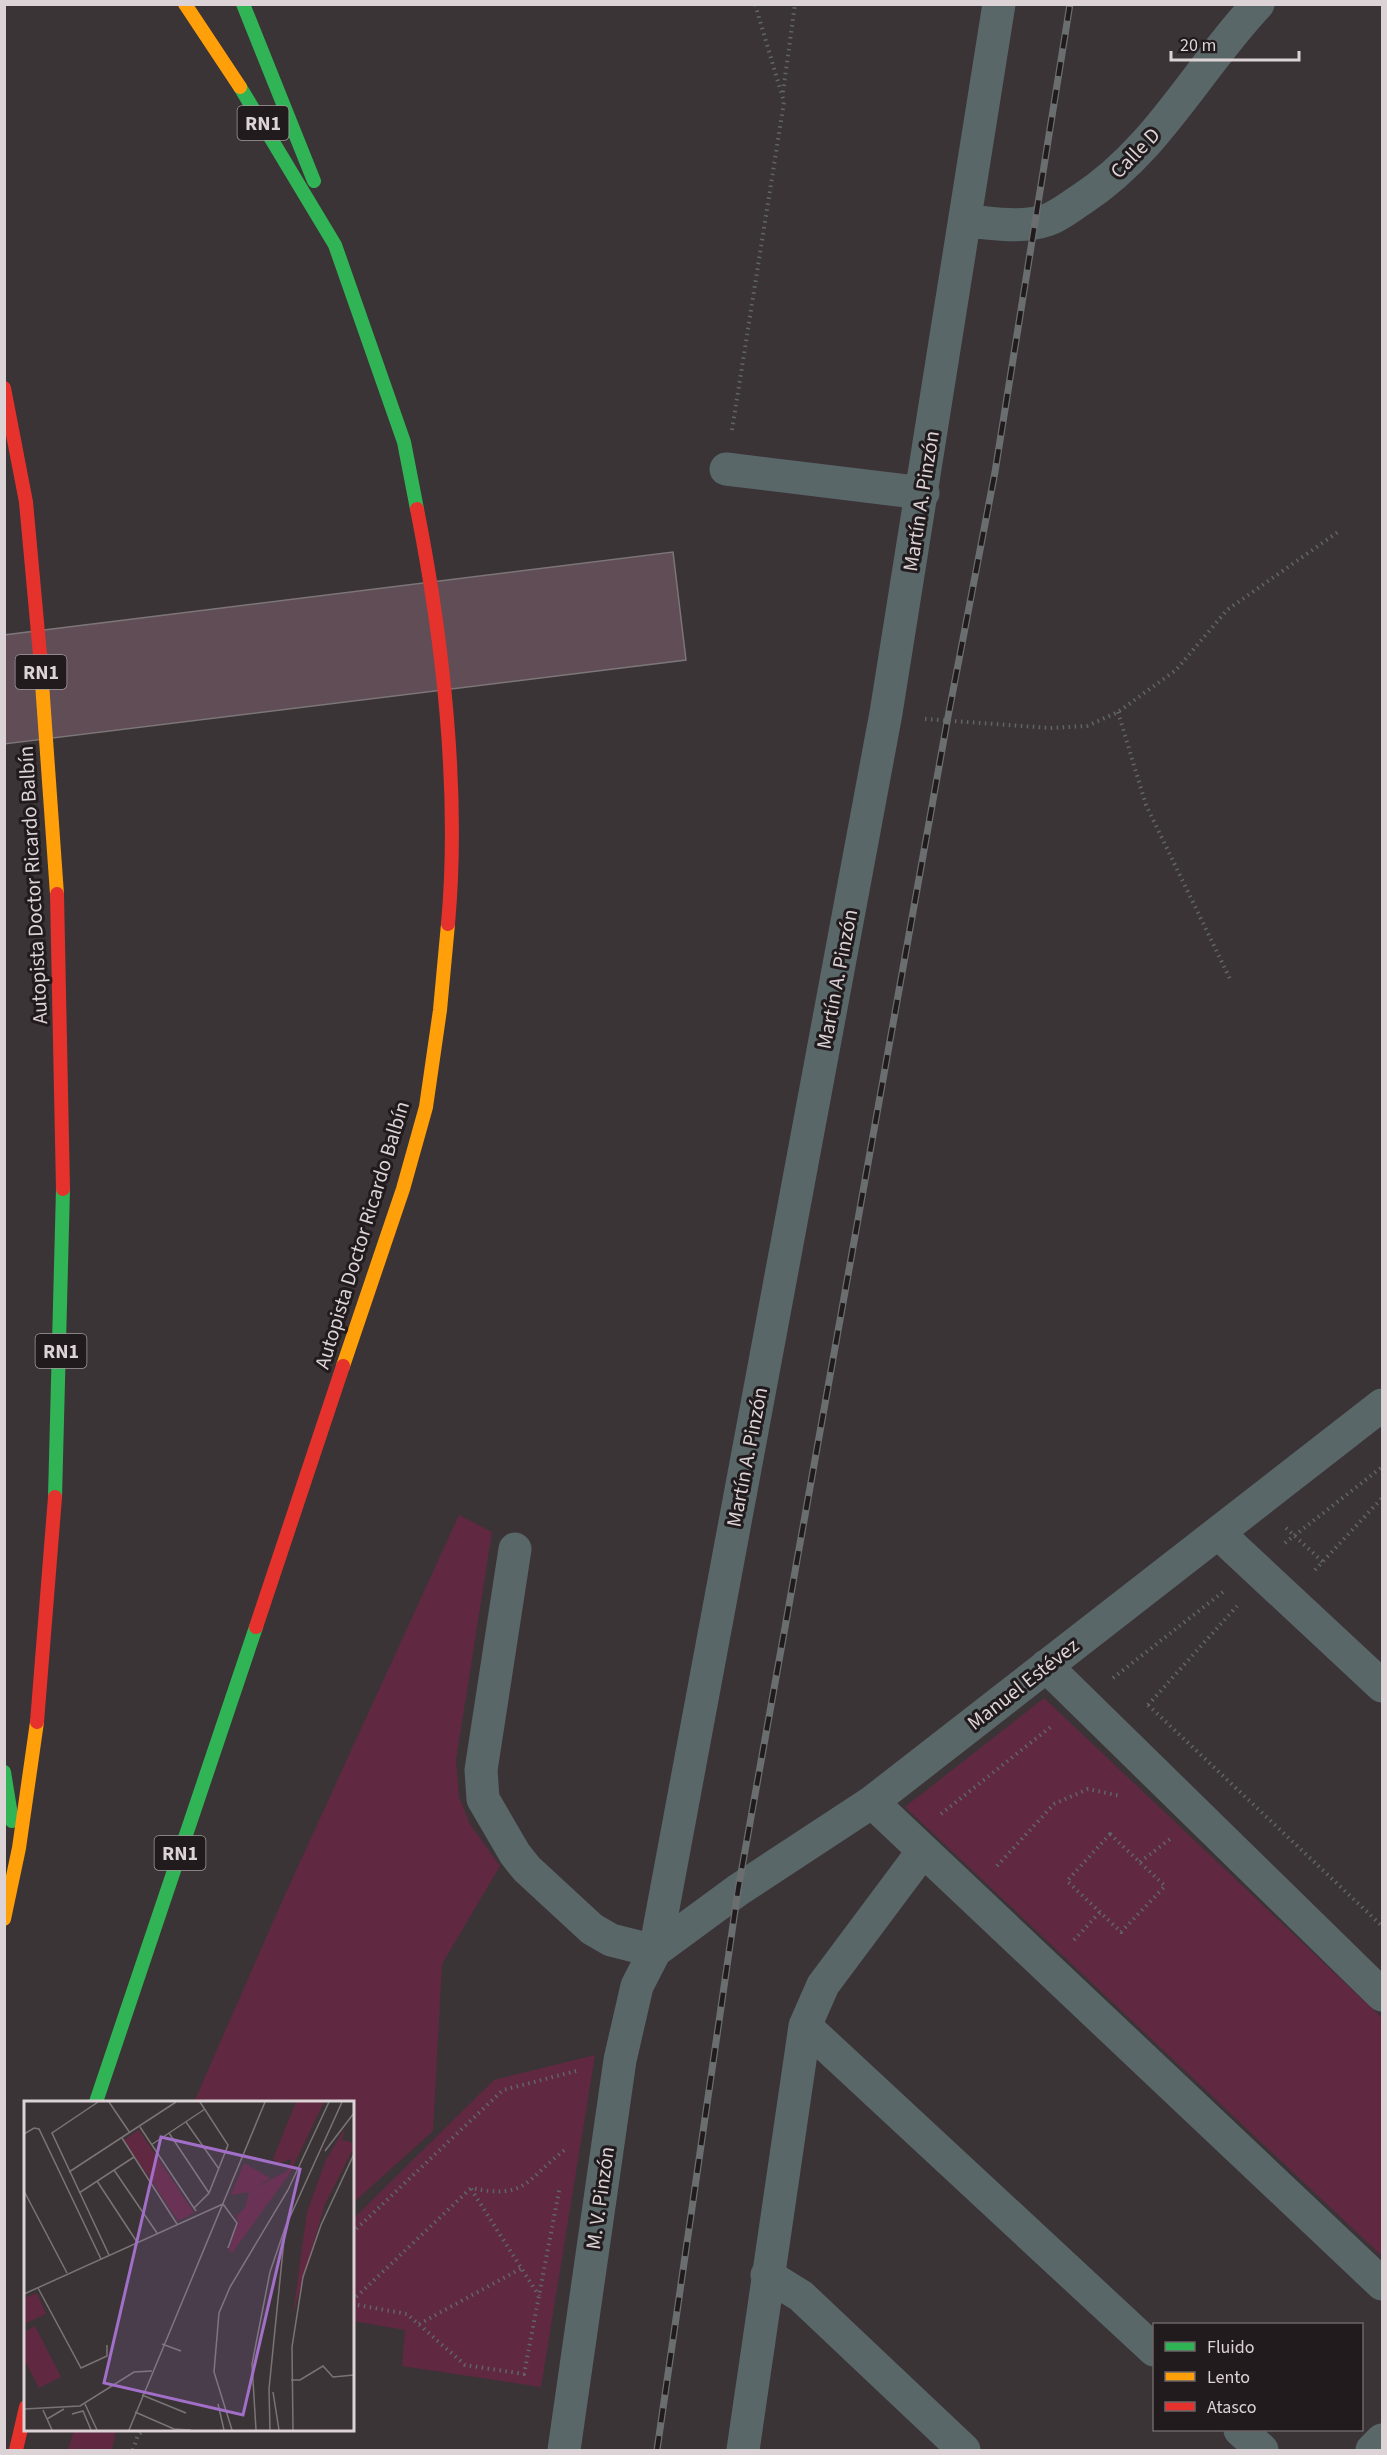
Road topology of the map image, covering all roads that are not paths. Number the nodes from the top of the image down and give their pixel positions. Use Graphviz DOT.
graph roads {
  1 [pos="185,4"];
  2 [pos="243,4"];
  3 [pos="999,4"];
  4 [pos="1258,4"];
  5 [pos="966,221"];
  6 [pos="335,245"];
  7 [pos="4,388"];
  8 [pos="726,469"];
  9 [pos="923,493"];
  10 [pos="1382,1407"];
  11 [pos="1218,1533"];
  12 [pos="515,1549"];
  13 [pos="1046,1666"];
  14 [pos="1383,1686"];
  15 [pos="4,1772"];
  16 [pos="872,1802"];
  17 [pos="917,1845"];
  18 [pos="18,1858"];
  19 [pos="4,1919"];
  20 [pos="655,1951"];
  21 [pos="1383,1995"];
  22 [pos="805,2026"];
  23 [pos="97,2101"];
  24 [pos="767,2274"];
  25 [pos="1383,2284"];
  26 [pos="1153,2348"];
  27 [pos="24,2416"];
  28 [pos="1241,2431"];
  29 [pos="1383,2440"];
  30 [pos="16,2451"];
  31 [pos="564,2451"];
  32 [pos="742,2451"];
  33 [pos="964,2451"];
  34 [pos="1262,2451"];
  35 [pos="1372,2451"];
  1 -- 6 [label="highway, Autopista Doctor Ricardo Balbín / RN1"];
  2 -- 6 [label="highway"];
  3 -- 5 [label="street, Martín A. Pinzón"];
  4 -- 5 [label="street, Calle D"];
  5 -- 9 [label="street, Martín A. Pinzón"];
  6 -- 23 [label="highway, Autopista Doctor Ricardo Balbín / RN1"];
  7 -- 18 [label="highway, Autopista Doctor Ricardo Balbín / RN1"];
  8 -- 9 [label="street"];
  9 -- 20 [label="street, Martín A. Pinzón"];
  10 -- 11 [label="street, Manuel Estévez"];
  11 -- 13 [label="street, Manuel Estévez"];
  11 -- 14 [label="street"];
  12 -- 20 [label="street"];
  13 -- 16 [label="street, Manuel Estévez"];
  13 -- 21 [label="street"];
  15 -- 18 [label="highway"];
  16 -- 17 [label="street"];
  16 -- 20 [label="street, Manuel Estévez"];
  17 -- 22 [label="street"];
  17 -- 25 [label="street"];
  18 -- 19 [label="highway, Autopista Doctor Ricardo Balbín / RN1"];
  20 -- 31 [label="street, M. V. Pinzón"];
  22 -- 24 [label="street"];
  22 -- 26 [label="street"];
  24 -- 32 [label="street"];
  24 -- 33 [label="street"];
  27 -- 30 [label="highway"];
  28 -- 34 [label="street"];
  29 -- 35 [label="street"];
}
